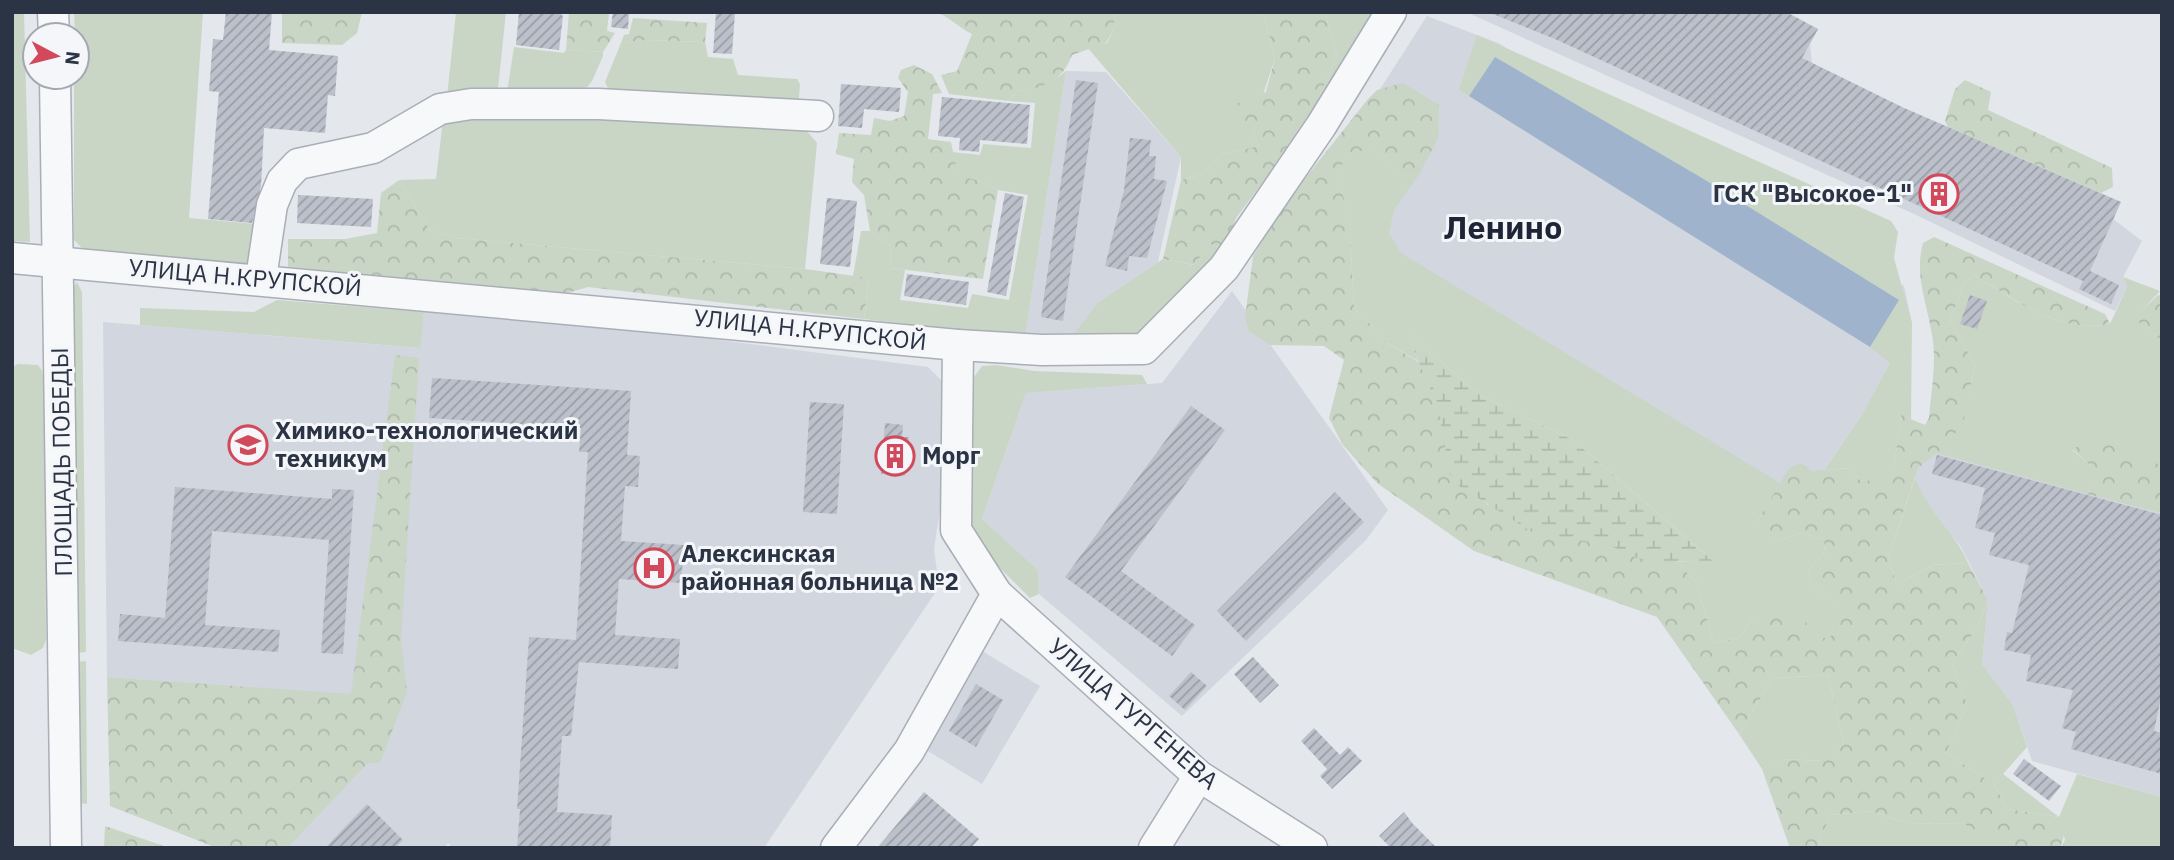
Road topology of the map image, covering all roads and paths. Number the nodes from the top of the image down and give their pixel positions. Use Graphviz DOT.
graph roads {
  1 [pos="1391,12"];
  2 [pos="55,91"];
  3 [pos="818,116"];
  4 [pos="12,258"];
  5 [pos="59,261"];
  6 [pos="261,278"];
  7 [pos="958,345"];
  8 [pos="997,594"];
  9 [pos="1199,776"];
  10 [pos="66,848"];
  11 [pos="836,848"];
  12 [pos="1154,848"];
  13 [pos="1312,848"];
  1 -- 7 [label="street, УЛИЦА Н.КРУПСКОЙ"];
  2 -- 5 [label="street, ПЛОЩАДЬ ПОБЕДЫ"];
  3 -- 6 [label="street"];
  4 -- 5 [label="street, УЛИЦА Н.КРУПСКОЙ"];
  5 -- 6 [label="street, УЛИЦА Н.КРУПСКОЙ"];
  5 -- 10 [label="street, ПЛОЩАДЬ ПОБЕДЫ"];
  6 -- 7 [label="street, УЛИЦА Н.КРУПСКОЙ"];
  7 -- 8 [label="street, УЛИЦА ТУРГЕНЕВА"];
  8 -- 9 [label="street, УЛИЦА ТУРГЕНЕВА"];
  8 -- 11 [label="street"];
  9 -- 12 [label="street"];
  9 -- 13 [label="street, УЛИЦА ТУРГЕНЕВА"];
}
